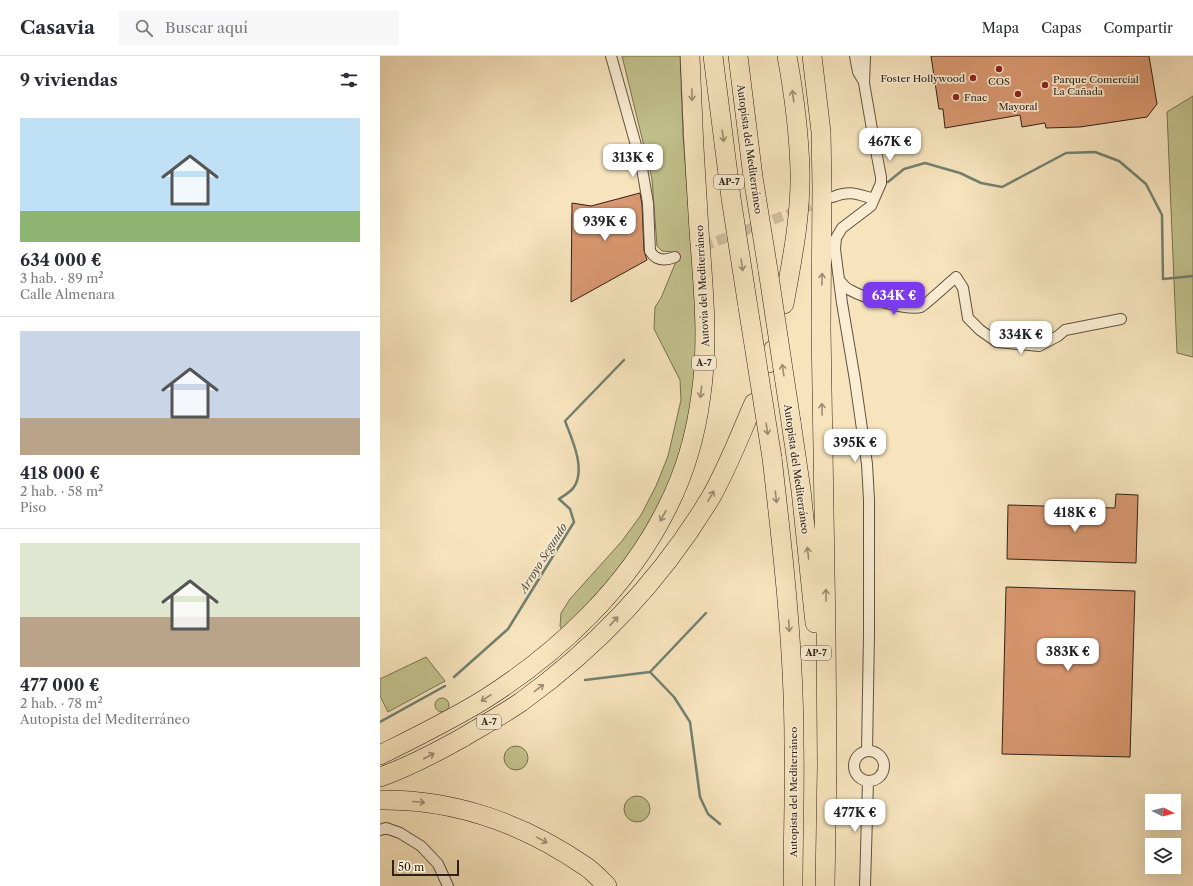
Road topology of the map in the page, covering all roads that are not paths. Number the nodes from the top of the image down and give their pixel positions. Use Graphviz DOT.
graph roads {
  1 [pos="611,56"];
  2 [pos="690,56"];
  3 [pos="713,56"];
  4 [pos="738,56"];
  5 [pos="787,56"];
  6 [pos="802,56"];
  7 [pos="812,56"];
  8 [pos="855,56"];
  9 [pos="861,56"];
  10 [pos="865,56"];
  11 [pos="865,68"];
  12 [pos="864,83"];
  13 [pos="833,197"];
  14 [pos="874,199"];
  15 [pos="675,257"];
  16 [pos="792,260"];
  17 [pos="838,280"];
  18 [pos="784,304"];
  19 [pos="1121,319"];
  20 [pos="754,403"];
  21 [pos="867,751"];
  22 [pos="380,755"];
  23 [pos="380,777"];
  24 [pos="868,781"];
  25 [pos="380,800"];
  26 [pos="380,830"];
  27 [pos="448,886"];
  28 [pos="607,886"];
  29 [pos="793,886"];
  30 [pos="819,886"];
  31 [pos="825,886"];
  32 [pos="865,886"];
  1 -- 15 [label="street"];
  2 -- 22 [label="highway, Autovía del Mediterráneo / A-7, one-way"];
  3 -- 29 [label="highway, Autopista del Mediterráneo / AP-7, one-way, bridge"];
  30 -- 4 [label="highway, Autopista del Mediterráneo / AP-7, one-way, bridge"];
  16 -- 5 [label="highway, one-way"];
  6 -- 16 [label="highway"];
  31 -- 7 [label="highway, one-way"];
  8 -- 12 [label="street"];
  9 -- 11 [label="street"];
  10 -- 11 [label="street"];
  11 -- 12 [label="street"];
  12 -- 14 [label="street"];
  13 -- 14 [label="street"];
  14 -- 17 [label="street"];
  16 -- 18 [label="highway"];
  17 -- 19 [label="street"];
  17 -- 21 [label="street"];
  23 -- 20 [label="highway, A-7, one-way"];
  21 -- 24 [label="street"];
  21 -- 24 [label="street"];
  24 -- 32 [label="street"];
  25 -- 28 [label="highway, one-way"];
  26 -- 27 [label="street"];
}
